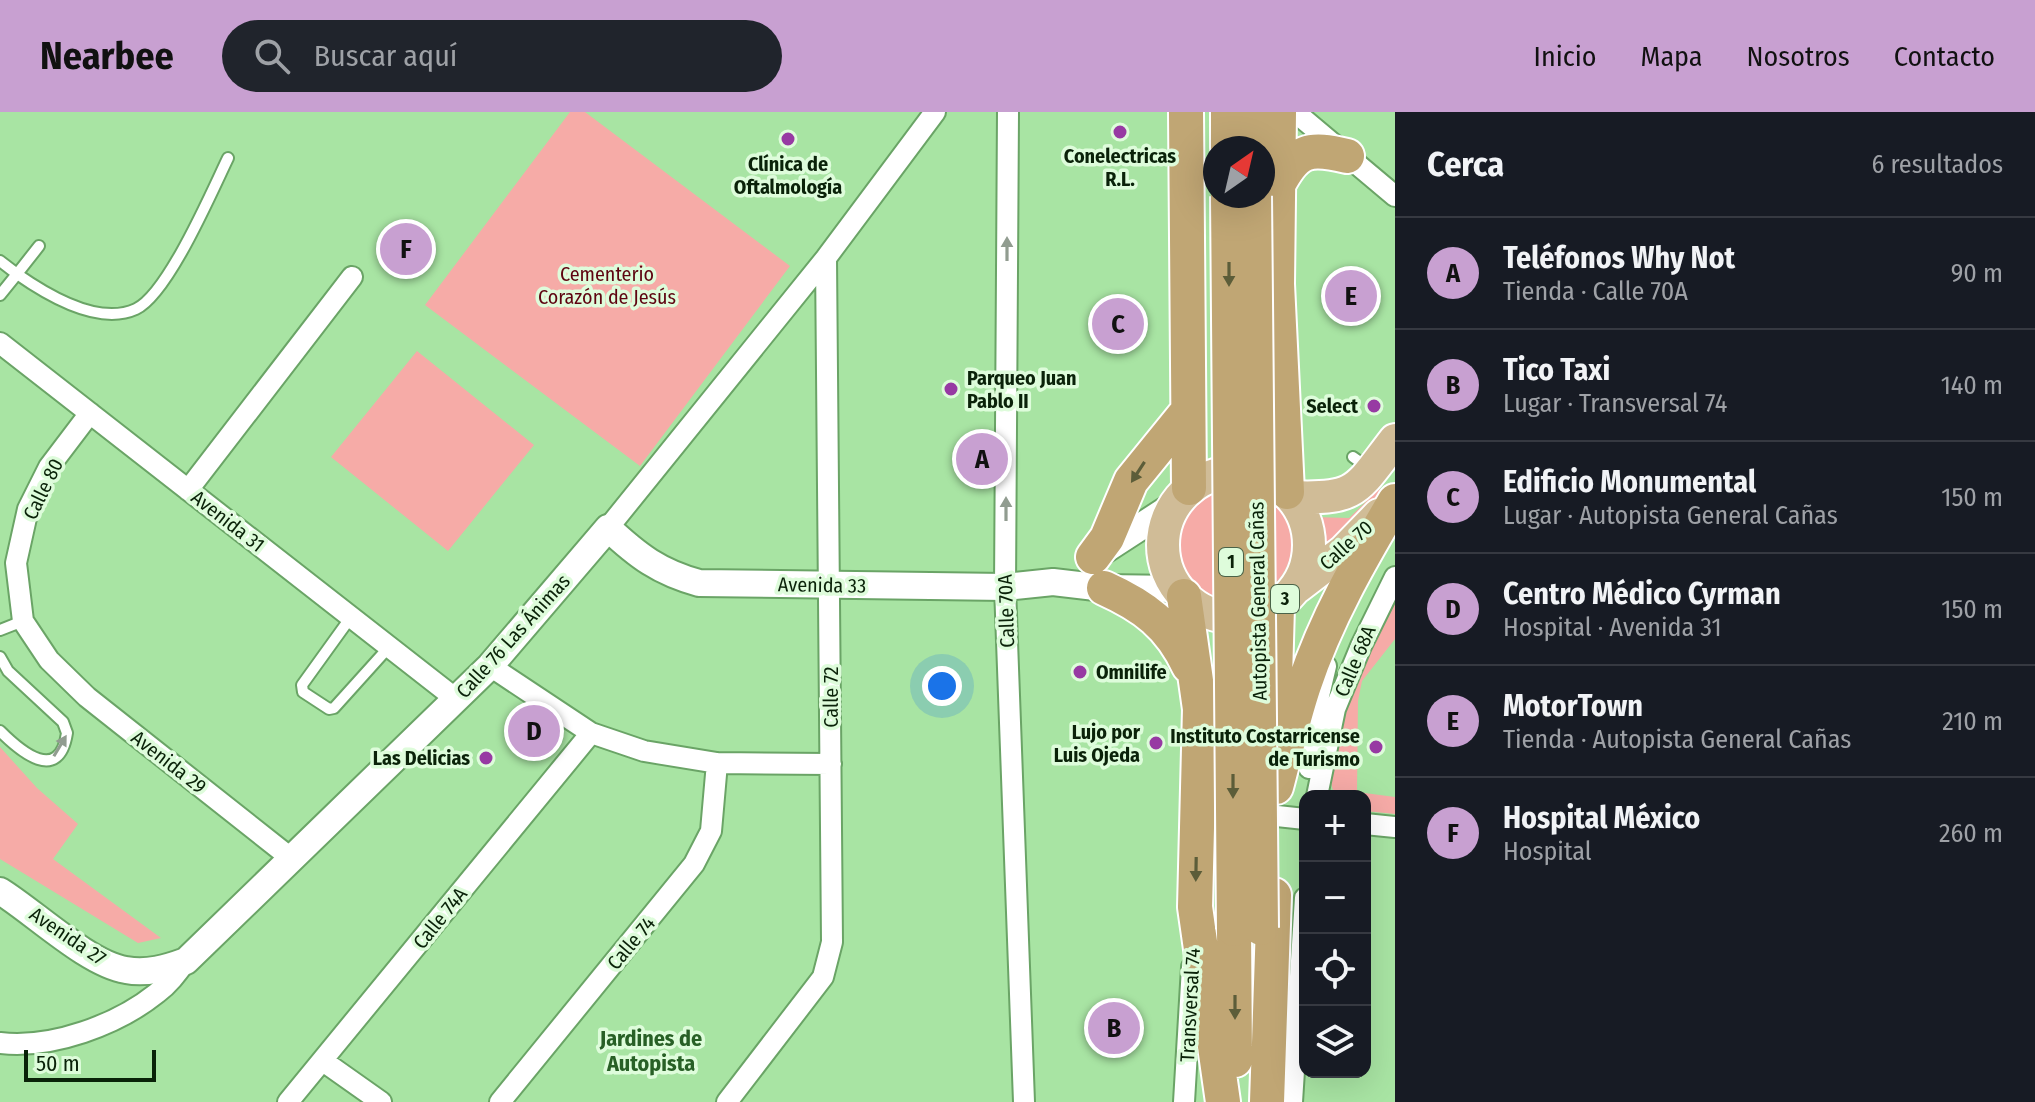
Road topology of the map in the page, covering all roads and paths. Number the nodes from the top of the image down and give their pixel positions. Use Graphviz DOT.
graph roads {
  1 [pos="935,112"];
  2 [pos="1186,112"];
  3 [pos="1007,114"];
  4 [pos="1258,122"];
  5 [pos="1347,156"];
  6 [pos="228,158"];
  7 [pos="1275,181"];
  8 [pos="1395,196"];
  9 [pos="1228,208"];
  10 [pos="1266,208"];
  11 [pos="1267,208"];
  12 [pos="39,246"];
  13 [pos="826,258"];
  14 [pos="0,261"];
  15 [pos="17,274"];
  16 [pos="352,277"];
  17 [pos="0,295"];
  18 [pos="0,343"];
  19 [pos="1280,370"];
  20 [pos="1187,376"];
  21 [pos="1187,412"];
  22 [pos="90,413"];
  23 [pos="1395,440"];
  24 [pos="188,490"];
  25 [pos="1289,495"];
  26 [pos="1182,496"];
  27 [pos="1395,500"];
  28 [pos="608,528"];
  29 [pos="1099,573"];
  30 [pos="1395,577"];
  31 [pos="1349,582"];
  32 [pos="830,585"];
  33 [pos="1005,587"];
  34 [pos="1181,593"];
  35 [pos="1286,598"];
  36 [pos="351,617"];
  37 [pos="23,621"];
  38 [pos="0,630"];
  39 [pos="389,647"];
  40 [pos="0,657"];
  41 [pos="49,660"];
  42 [pos="490,666"];
  43 [pos="1197,693"];
  44 [pos="456,699"];
  45 [pos="1274,715"];
  46 [pos="0,731"];
  47 [pos="591,733"];
  48 [pos="717,763"];
  49 [pos="831,764"];
  50 [pos="1308,790"];
  51 [pos="1318,790"];
  52 [pos="1286,807"];
  53 [pos="1371,825"];
  54 [pos="1395,827"];
  55 [pos="292,859"];
  56 [pos="0,891"];
  57 [pos="1195,907"];
  58 [pos="1248,928"];
  59 [pos="1303,934"];
  60 [pos="186,961"];
  61 [pos="0,1043"];
  62 [pos="323,1061"];
  63 [pos="288,1102"];
  64 [pos="381,1102"];
  65 [pos="500,1102"];
  66 [pos="727,1102"];
  67 [pos="1024,1102"];
  68 [pos="1184,1102"];
  69 [pos="1223,1102"];
  70 [pos="1236,1102"];
  71 [pos="1265,1102"];
  72 [pos="1292,1102"];
  1 -- 13 [label="street, Calle 76 Las Ánimas"];
  2 -- 20 [label="highway"];
  33 -- 3 [label="street, Calle 70A, one-way"];
  4 -- 5 [label="street"];
  5 -- 7 [label="highway"];
  5 -- 8 [label="street"];
  6 -- 15 [label="lane"];
  9 -- 58 [label="highway, Autopista General Cañas / 1, one-way, bridge"];
  10 -- 58 [label="highway, Autopista General Cañas / 1, bridge"];
  11 -- 19 [label="highway"];
  12 -- 15 [label="lane"];
  13 -- 28 [label="street, Calle 76 Las Ánimas"];
  13 -- 32 [label="street, Calle 72"];
  14 -- 15 [label="lane"];
  15 -- 17 [label="lane"];
  16 -- 24 [label="street"];
  18 -- 22 [label="street, Avenida 31"];
  19 -- 20 [label="highway"];
  19 -- 25 [label="highway"];
  20 -- 21 [label="highway"];
  21 -- 26 [label="highway"];
  21 -- 29 [label="highway, one-way"];
  22 -- 24 [label="street, Avenida 31"];
  22 -- 37 [label="street, Calle 80"];
  23 -- 25 [label="main road, Calle 70"];
  24 -- 36 [label="street, Avenida 31"];
  25 -- 26 [label="main road"];
  25 -- 35 [label="main road, 3"];
  26 -- 29 [label="street, Avenida 33"];
  26 -- 34 [label="main road"];
  27 -- 31 [label="highway"];
  27 -- 35 [label="main road, Calle 70 / 3"];
  28 -- 32 [label="street, Avenida 33"];
  28 -- 42 [label="street, Calle 76 Las Ánimas"];
  29 -- 33 [label="street, Avenida 33"];
  29 -- 34 [label="street"];
  29 -- 43 [label="highway"];
  30 -- 51 [label="street, Calle 68A"];
  31 -- 50 [label="street"];
  31 -- 52 [label="highway"];
  32 -- 33 [label="street, Avenida 33"];
  32 -- 49 [label="street, Calle 72"];
  33 -- 67 [label="street, Calle 70A"];
  34 -- 35 [label="main road, 3"];
  34 -- 43 [label="highway"];
  35 -- 45 [label="highway"];
  36 -- 39 [label="street, Avenida 31"];
  36 -- 39 [label="lane"];
  37 -- 38 [label="lane"];
  37 -- 41 [label="street, Calle 80"];
  39 -- 44 [label="street, Avenida 31"];
  46 -- 40 [label="lane, one-way"];
  41 -- 55 [label="street, Avenida 29"];
  42 -- 44 [label="street, Calle 76 Las Ánimas"];
  42 -- 47 [label="street"];
  43 -- 45 [label="highway"];
  43 -- 57 [label="highway, one-way"];
  44 -- 55 [label="street, Calle 76 Las Ánimas"];
  45 -- 52 [label="highway"];
  47 -- 48 [label="street"];
  47 -- 62 [label="street, Calle 74A"];
  48 -- 49 [label="street"];
  48 -- 65 [label="street, Calle 74"];
  49 -- 66 [label="street, Calle 72"];
  52 -- 71 [label="highway"];
  53 -- 54 [label="street"];
  55 -- 60 [label="street, Calle 76 Las Ánimas"];
  56 -- 60 [label="street, Avenida 27"];
  57 -- 68 [label="street, Transversal 74"];
  57 -- 69 [label="highway"];
  58 -- 70 [label="highway, Autopista General Cañas / 1, one-way"];
  58 -- 71 [label="highway, Autopista General Cañas / 1"];
  59 -- 72 [label="street"];
  60 -- 61 [label="street, Calle 76 Las Ánimas"];
  62 -- 63 [label="street, Calle 74A"];
  62 -- 64 [label="street"];
}
